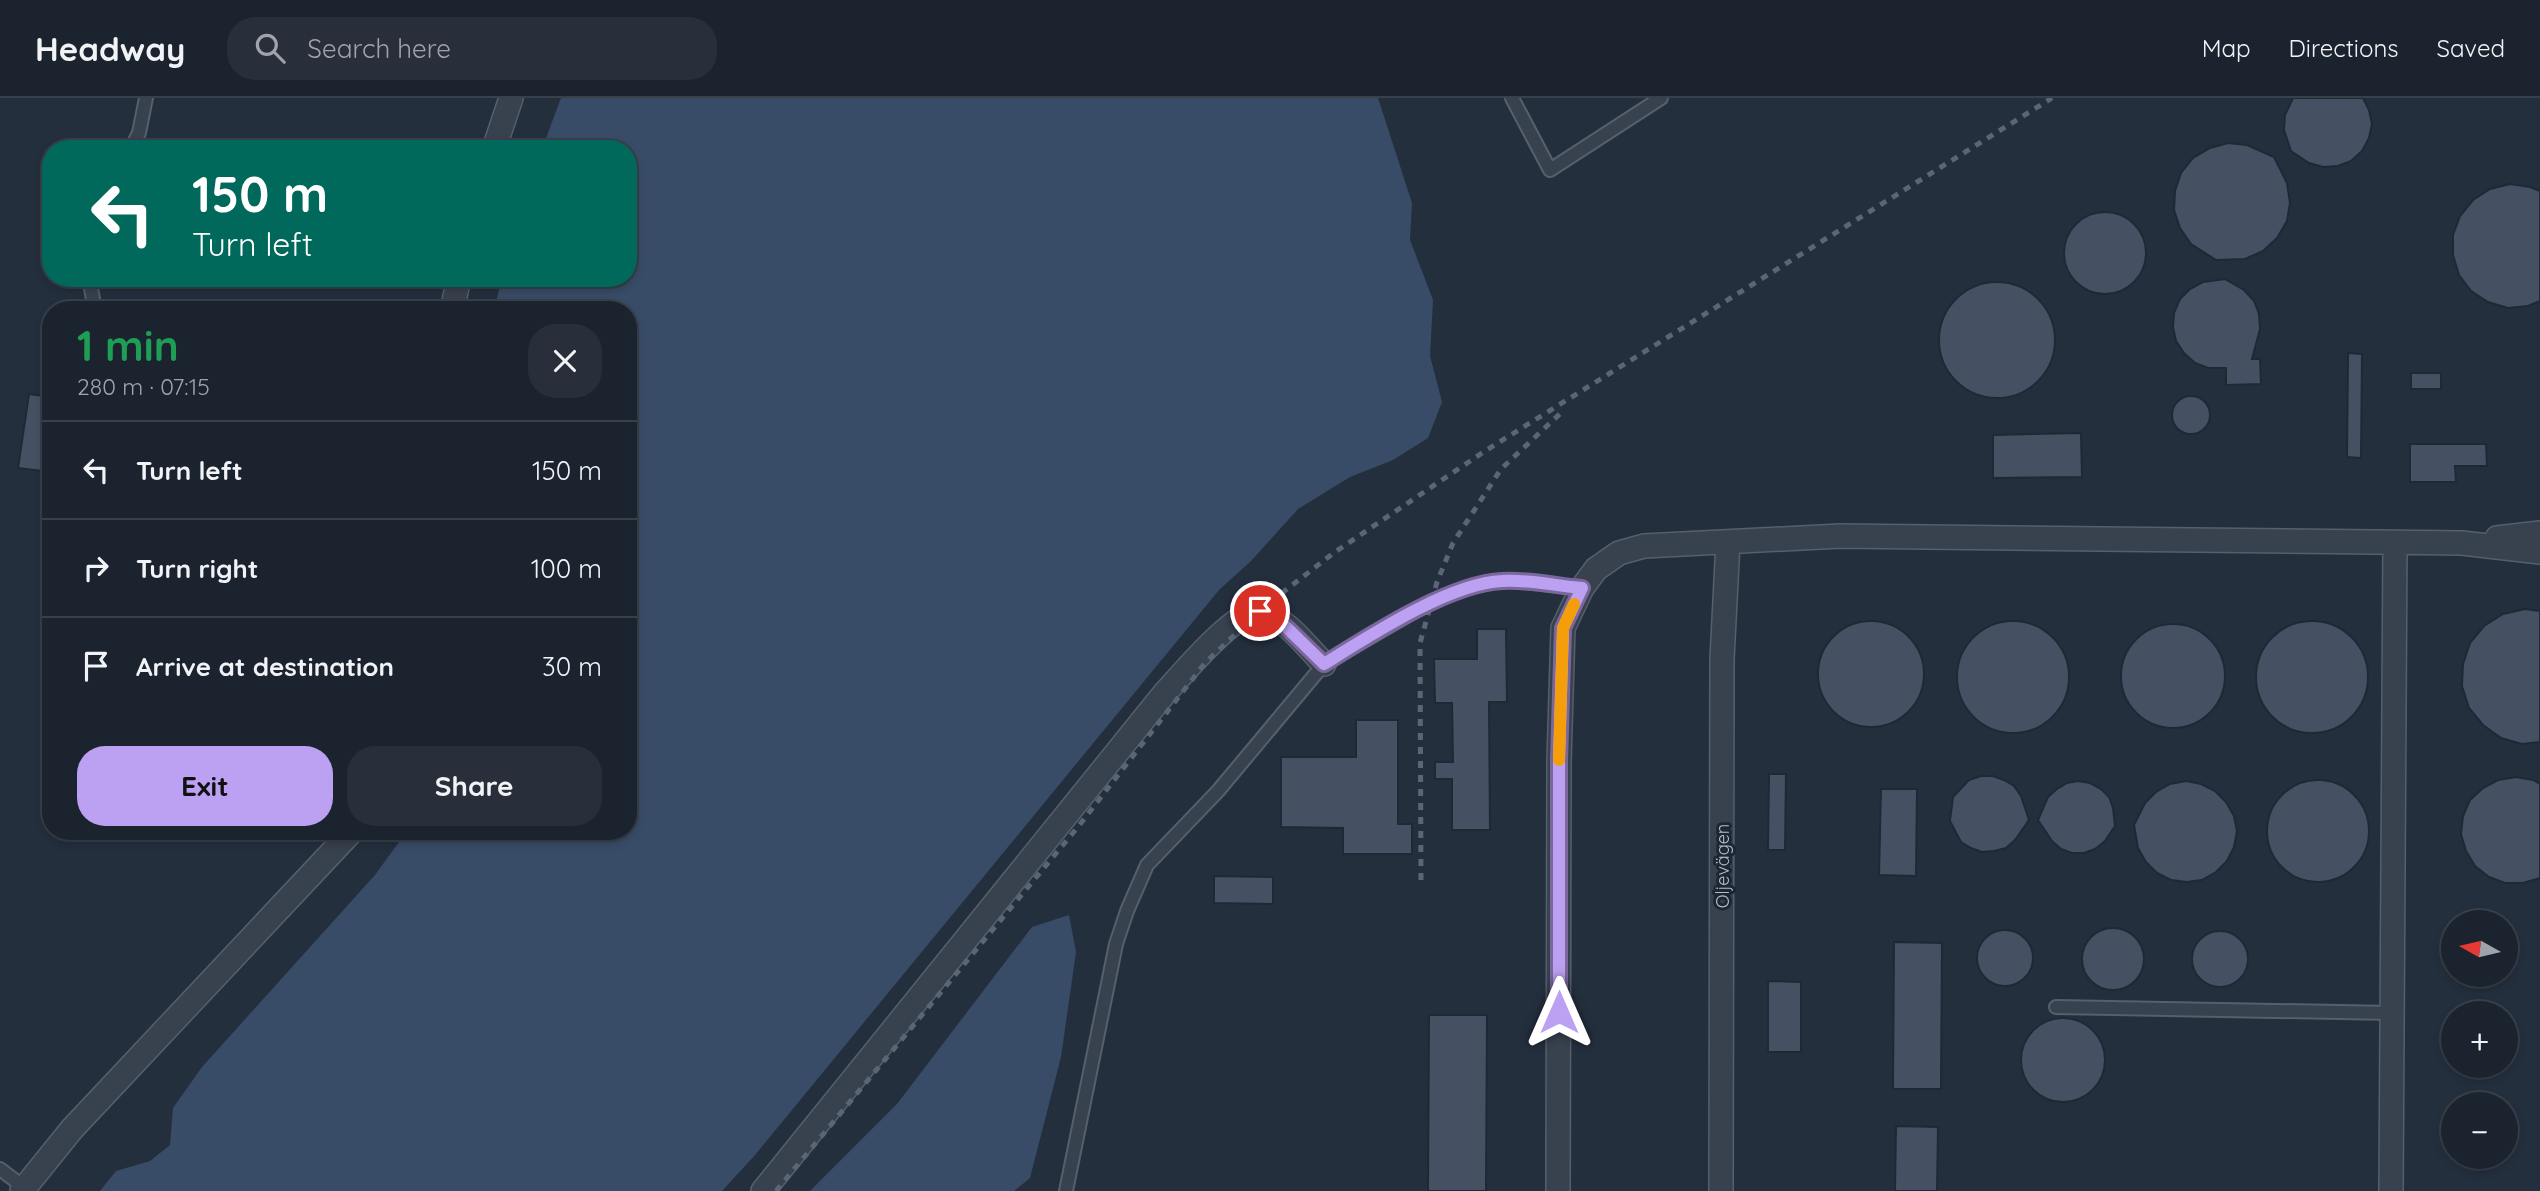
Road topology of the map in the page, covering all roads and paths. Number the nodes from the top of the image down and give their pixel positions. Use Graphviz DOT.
graph roads {
  1 [pos="146,98"];
  2 [pos="511,98"];
  3 [pos="1512,98"];
  4 [pos="1661,98"];
  5 [pos="136,140"];
  6 [pos="497,140"];
  7 [pos="2540,533"];
  8 [pos="1728,542"];
  9 [pos="2395,543"];
  10 [pos="2462,543"];
  11 [pos="2540,552"];
  12 [pos="1582,588"];
  13 [pos="1324,664"];
  14 [pos="344,840"];
  15 [pos="2056,1007"];
  16 [pos="2393,1013"];
  17 [pos="0,1169"];
  18 [pos="24,1190"];
  19 [pos="763,1191"];
  20 [pos="1066,1191"];
  21 [pos="1558,1191"];
  22 [pos="1721,1191"];
  23 [pos="2391,1191"];
  1 -- 5 [label="lane"];
  2 -- 6 [label="street"];
  3 -- 4 [label="lane"];
  7 -- 10 [label="street"];
  8 -- 9 [label="street"];
  8 -- 12 [label="street"];
  8 -- 22 [label="street, Oljevägen"];
  9 -- 10 [label="street"];
  9 -- 16 [label="street"];
  10 -- 11 [label="street"];
  12 -- 13 [label="lane"];
  12 -- 21 [label="street"];
  13 -- 19 [label="street"];
  13 -- 20 [label="lane"];
  14 -- 18 [label="street"];
  15 -- 16 [label="lane"];
  16 -- 23 [label="street"];
  17 -- 18 [label="lane"];
}
